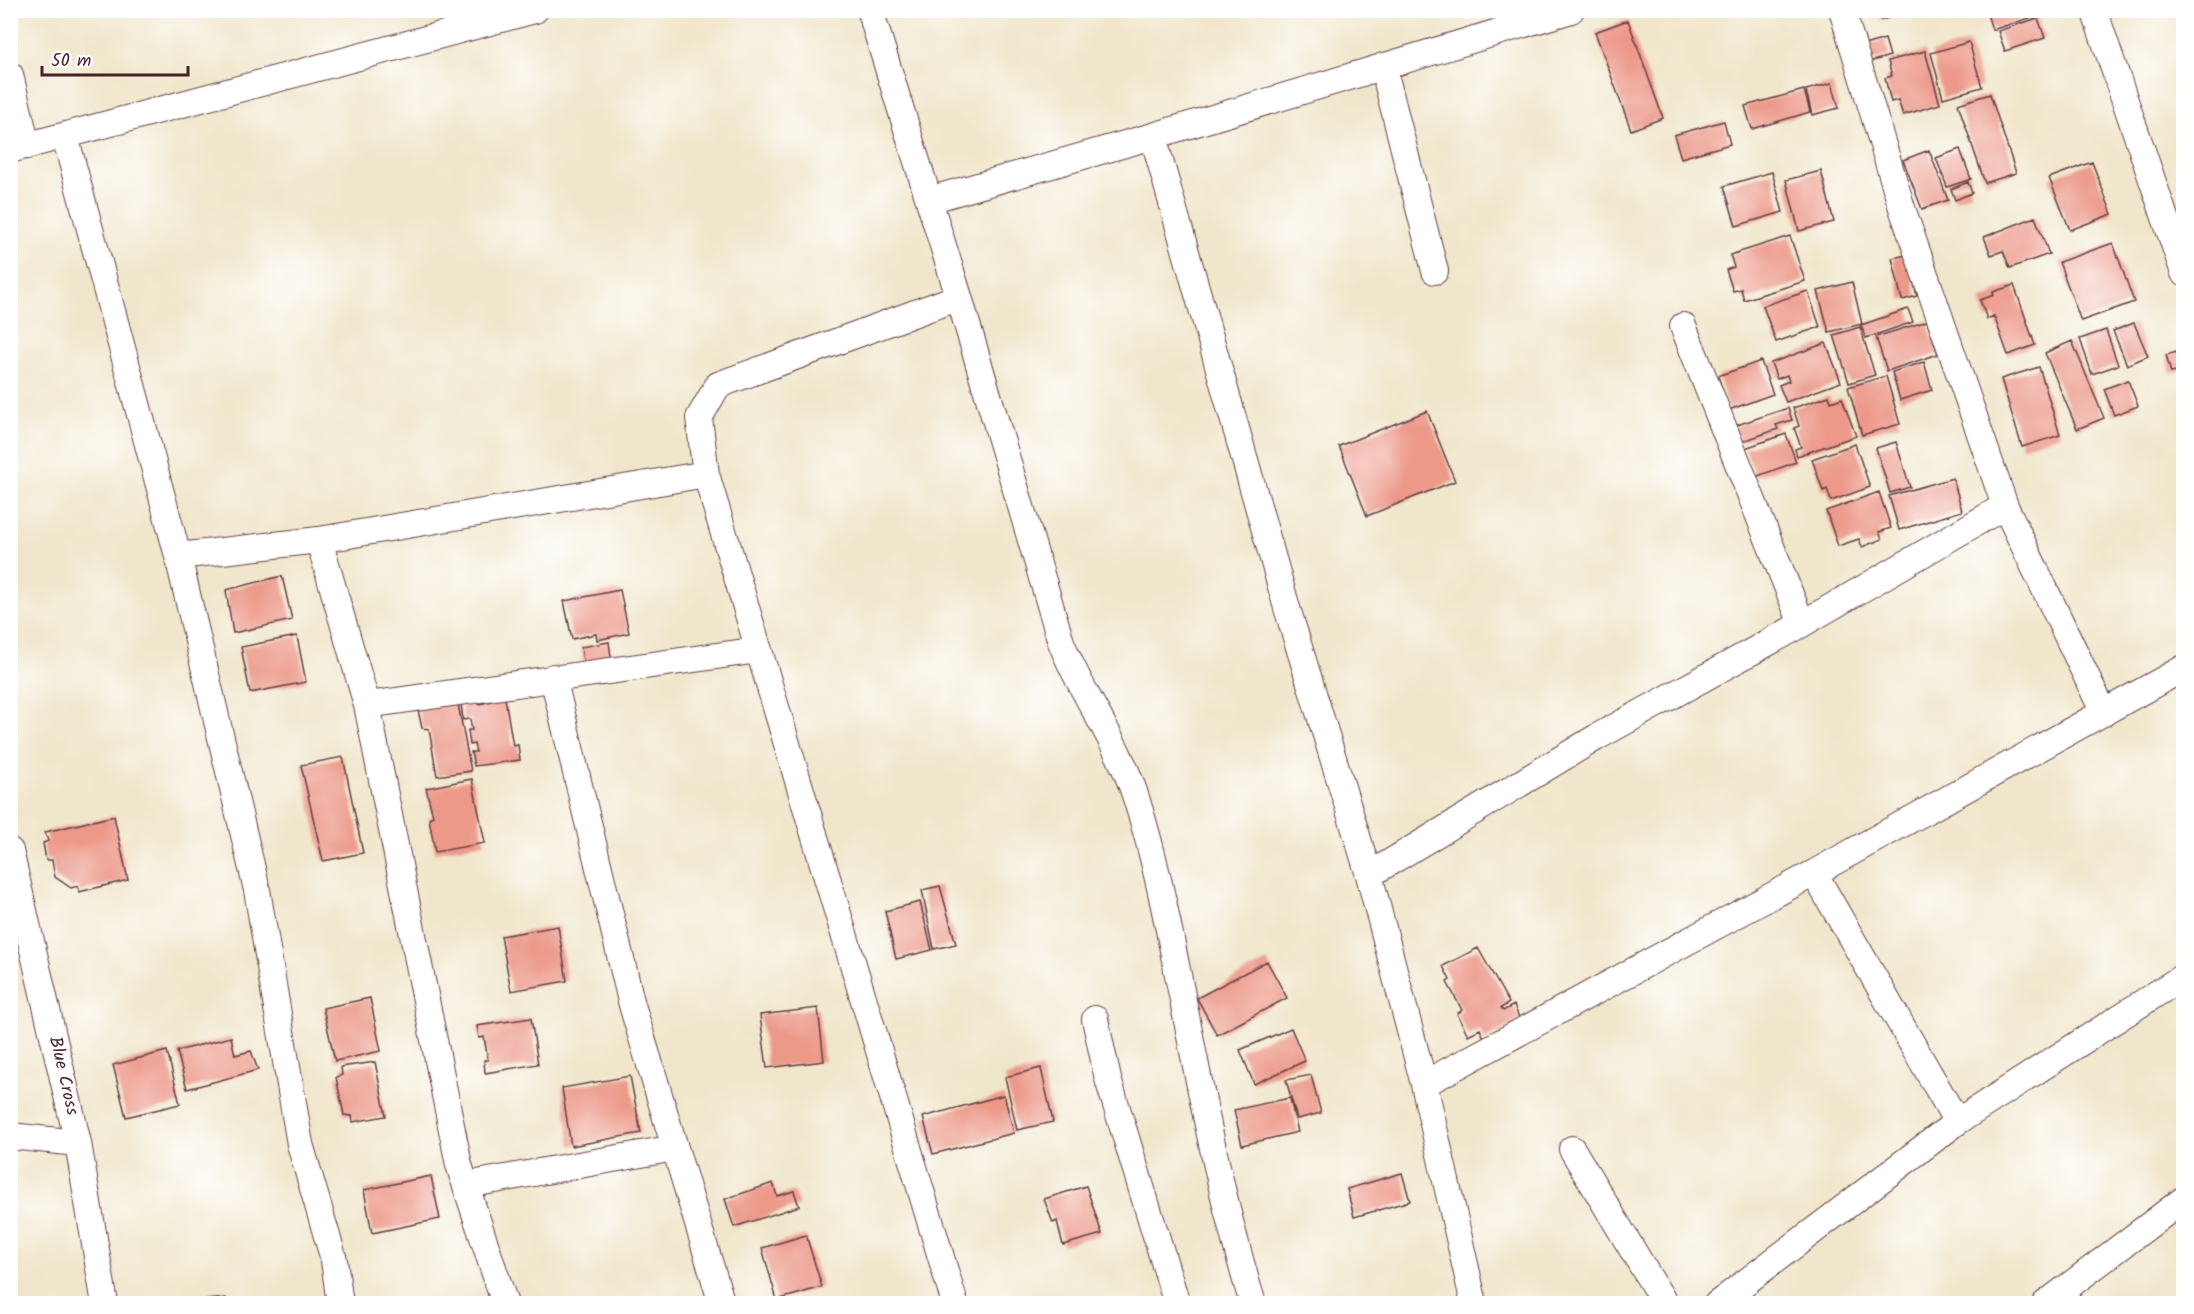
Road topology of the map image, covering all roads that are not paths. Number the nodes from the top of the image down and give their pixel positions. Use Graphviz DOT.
graph roads {
  1 [pos="535,10"];
  2 [pos="870,10"];
  3 [pos="1571,10"];
  4 [pos="1842,10"];
  5 [pos="2094,10"];
  6 [pos="1383,66"];
  7 [pos="10,75"];
  8 [pos="65,136"];
  9 [pos="1153,136"];
  10 [pos="19,148"];
  11 [pos="929,200"];
  12 [pos="1435,271"];
  13 [pos="2184,273"];
  14 [pos="959,297"];
  15 [pos="1683,326"];
  16 [pos="706,474"];
  17 [pos="2005,506"];
  18 [pos="319,540"];
  19 [pos="178,556"];
  20 [pos="1802,624"];
  21 [pos="759,650"];
  22 [pos="2184,668"];
  23 [pos="553,677"];
  24 [pos="367,705"];
  25 [pos="2104,713"];
  26 [pos="10,851"];
  27 [pos="1814,873"];
  28 [pos="1369,875"];
  29 [pos="2184,976"];
  30 [pos="1095,1019"];
  31 [pos="1424,1084"];
  32 [pos="1957,1122"];
  33 [pos="10,1136"];
  34 [pos="78,1143"];
  35 [pos="675,1148"];
  36 [pos="1572,1149"];
  37 [pos="465,1185"];
  38 [pos="2184,1199"];
  39 [pos="105,1304"];
  40 [pos="340,1304"];
  41 [pos="505,1304"];
  42 [pos="722,1304"];
  43 [pos="955,1304"];
  44 [pos="1177,1304"];
  45 [pos="1253,1304"];
  46 [pos="1473,1304"];
  47 [pos="1665,1304"];
  48 [pos="1717,1304"];
  49 [pos="2045,1304"];
  1 -- 8 [label="street"];
  2 -- 11 [label="street"];
  3 -- 6 [label="street"];
  4 -- 17 [label="street"];
  5 -- 13 [label="street"];
  6 -- 9 [label="street"];
  6 -- 12 [label="street"];
  7 -- 10 [label="street"];
  8 -- 10 [label="street"];
  8 -- 19 [label="street"];
  9 -- 11 [label="street"];
  9 -- 28 [label="street"];
  11 -- 14 [label="street"];
  14 -- 16 [label="street"];
  14 -- 45 [label="street"];
  15 -- 20 [label="street"];
  16 -- 18 [label="street"];
  16 -- 21 [label="street"];
  17 -- 20 [label="street"];
  17 -- 25 [label="street"];
  18 -- 19 [label="street"];
  18 -- 24 [label="street"];
  19 -- 40 [label="street"];
  20 -- 28 [label="street"];
  21 -- 23 [label="street"];
  21 -- 43 [label="street"];
  22 -- 25 [label="street"];
  23 -- 24 [label="street"];
  23 -- 35 [label="street"];
  24 -- 37 [label="street"];
  25 -- 27 [label="street"];
  26 -- 34 [label="street, Blue Cross"];
  27 -- 31 [label="street"];
  27 -- 32 [label="street"];
  28 -- 31 [label="street"];
  29 -- 32 [label="street"];
  30 -- 44 [label="street"];
  31 -- 46 [label="street"];
  32 -- 48 [label="street"];
  33 -- 34 [label="street"];
  34 -- 39 [label="street, Blue Cross"];
  35 -- 37 [label="street"];
  35 -- 42 [label="street"];
  36 -- 47 [label="street"];
  37 -- 41 [label="street"];
  38 -- 49 [label="street"];
}
